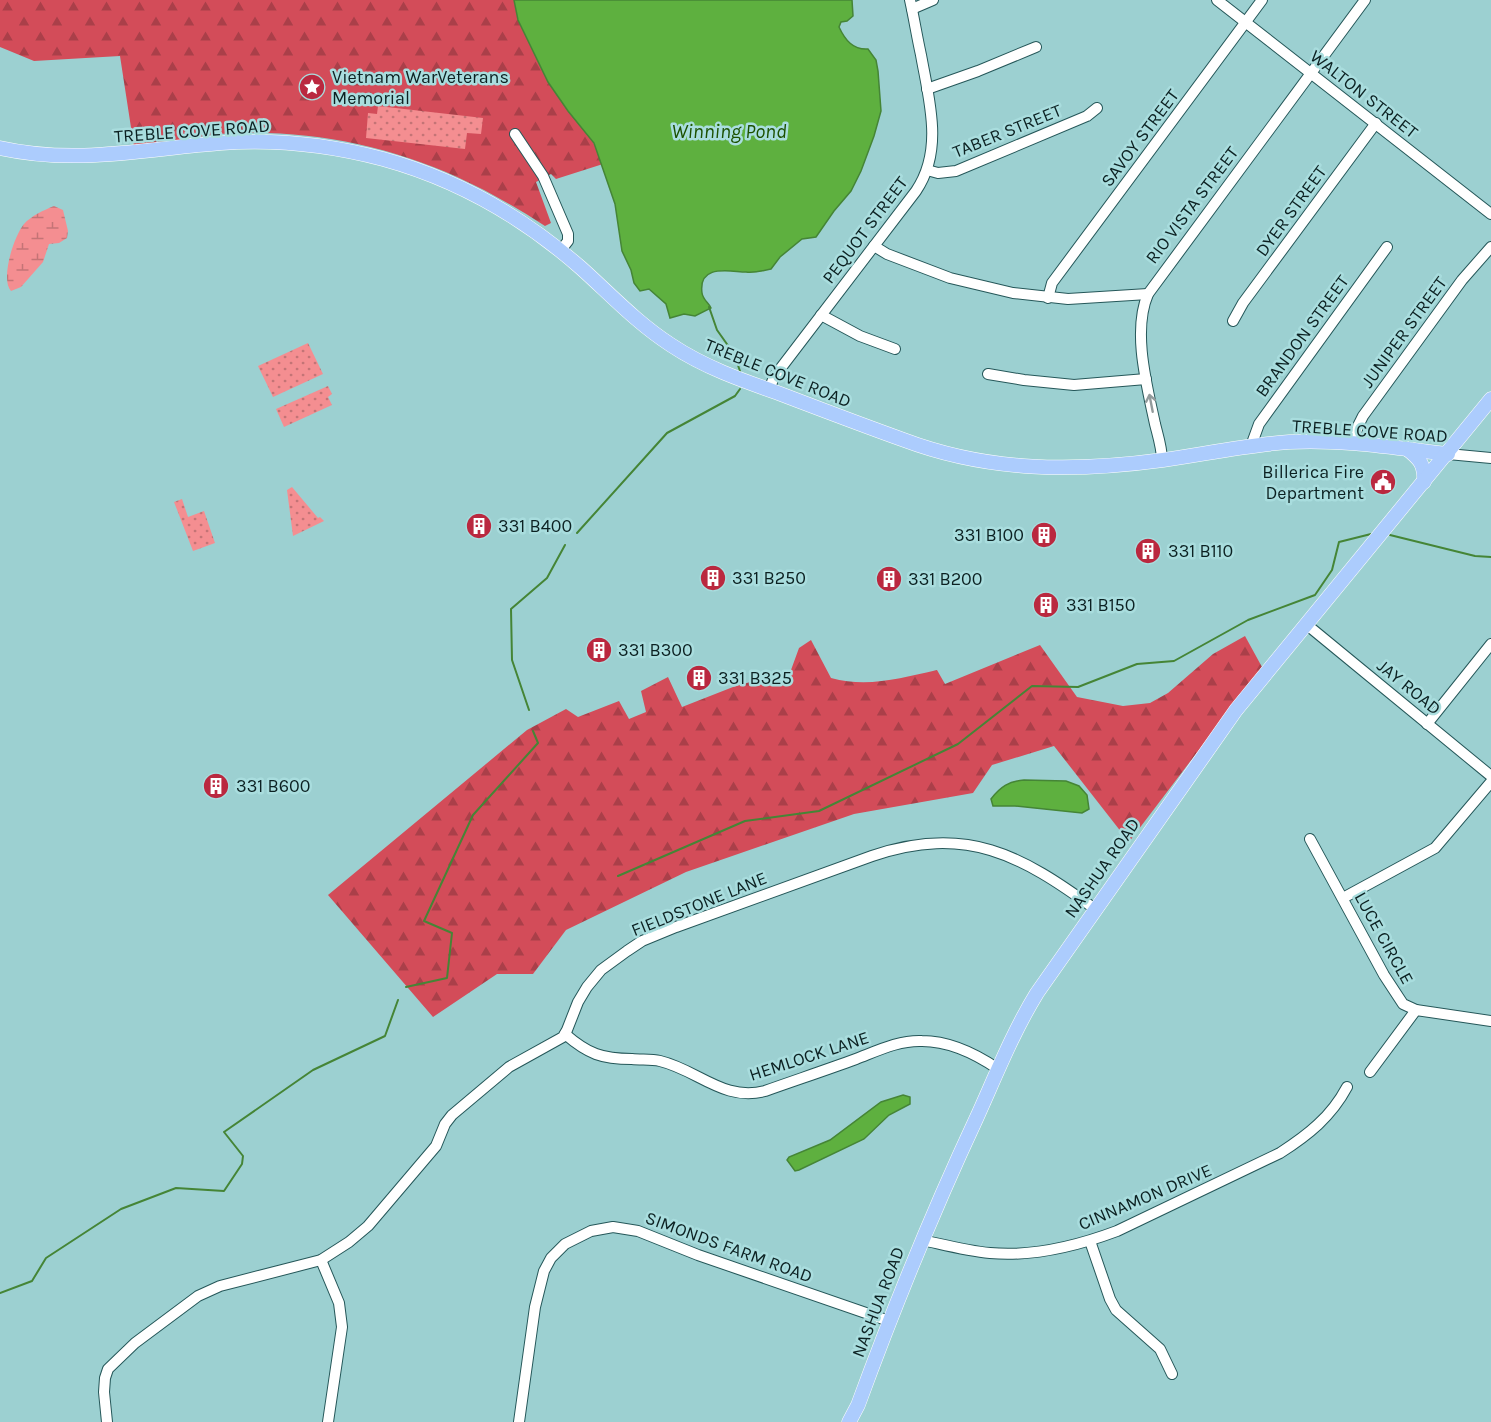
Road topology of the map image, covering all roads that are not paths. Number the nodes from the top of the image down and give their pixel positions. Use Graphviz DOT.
graph roads {
  1 [pos="933,0"];
  2 [pos="1218,0"];
  3 [pos="1262,0"];
  4 [pos="1365,0"];
  5 [pos="911,4"];
  6 [pos="1245,22"];
  7 [pos="1036,47"];
  8 [pos="1311,73"];
  9 [pos="927,89"];
  10 [pos="1097,108"];
  11 [pos="1376,123"];
  12 [pos="515,134"];
  13 [pos="0,148"];
  14 [pos="927,170"];
  15 [pos="1491,214"];
  16 [pos="874,246"];
  17 [pos="1387,247"];
  18 [pos="1491,247"];
  19 [pos="560,251"];
  20 [pos="1148,294"];
  21 [pos="1048,298"];
  22 [pos="821,315"];
  23 [pos="1233,321"];
  24 [pos="895,349"];
  25 [pos="988,374"];
  26 [pos="1146,379"];
  27 [pos="769,390"];
  28 [pos="1491,399"];
  29 [pos="1353,444"];
  30 [pos="1251,446"];
  31 [pos="1407,449"];
  32 [pos="1448,454"];
  33 [pos="1491,458"];
  34 [pos="1162,460"];
  35 [pos="1424,482"];
  36 [pos="1306,624"];
  37 [pos="1491,644"];
  38 [pos="1427,724"];
  39 [pos="1491,776"];
  40 [pos="1491,782"];
  41 [pos="1311,839"];
  42 [pos="1342,898"];
  43 [pos="1095,909"];
  44 [pos="1416,1010"];
  45 [pos="1491,1021"];
  46 [pos="565,1034"];
  47 [pos="998,1069"];
  48 [pos="1370,1072"];
  49 [pos="1347,1087"];
  50 [pos="922,1240"];
  51 [pos="1090,1241"];
  52 [pos="321,1260"];
  53 [pos="889,1321"];
  54 [pos="1172,1374"];
  55 [pos="107,1422"];
  56 [pos="328,1422"];
  57 [pos="519,1422"];
  58 [pos="849,1422"];
  1 -- 5 [label="street"];
  2 -- 6 [label="street, WALTON STREET"];
  3 -- 6 [label="street, SAVOY STREET"];
  4 -- 8 [label="street, RIO VISTA STREET"];
  5 -- 9 [label="street, PEQUOT STREET"];
  6 -- 8 [label="street, WALTON STREET"];
  6 -- 21 [label="street, SAVOY STREET"];
  7 -- 9 [label="street"];
  8 -- 11 [label="street, WALTON STREET"];
  8 -- 20 [label="street, RIO VISTA STREET"];
  9 -- 14 [label="street, PEQUOT STREET"];
  10 -- 14 [label="street, TABER STREET"];
  11 -- 15 [label="street, WALTON STREET"];
  11 -- 23 [label="street, DYER STREET"];
  12 -- 19 [label="street"];
  13 -- 19 [label="main road, TREBLE COVE ROAD"];
  14 -- 16 [label="street, PEQUOT STREET"];
  16 -- 21 [label="street"];
  16 -- 22 [label="street, PEQUOT STREET"];
  17 -- 30 [label="street, BRANDON STREET"];
  18 -- 29 [label="street, JUNIPER STREET"];
  19 -- 27 [label="main road, TREBLE COVE ROAD"];
  20 -- 21 [label="street"];
  20 -- 26 [label="street, RIO VISTA STREET"];
  22 -- 24 [label="street"];
  22 -- 27 [label="street, PEQUOT STREET"];
  25 -- 26 [label="street"];
  34 -- 26 [label="street, RIO VISTA STREET, one-way"];
  27 -- 34 [label="main road, TREBLE COVE ROAD"];
  28 -- 32 [label="main road, NASHUA ROAD"];
  29 -- 30 [label="main road, TREBLE COVE ROAD"];
  29 -- 31 [label="main road, TREBLE COVE ROAD"];
  30 -- 34 [label="main road, TREBLE COVE ROAD"];
  31 -- 32 [label="main road, TREBLE COVE ROAD"];
  31 -- 35 [label="main road"];
  32 -- 33 [label="street, TREBLE COVE ROAD"];
  32 -- 35 [label="main road, NASHUA ROAD"];
  35 -- 36 [label="main road, NASHUA ROAD"];
  36 -- 38 [label="street, JAY ROAD"];
  36 -- 43 [label="main road, NASHUA ROAD"];
  37 -- 38 [label="street"];
  38 -- 39 [label="street, JAY ROAD"];
  40 -- 42 [label="street"];
  41 -- 42 [label="street, LUCE CIRCLE"];
  42 -- 44 [label="street, LUCE CIRCLE"];
  43 -- 46 [label="street, FIELDSTONE LANE"];
  43 -- 47 [label="main road, NASHUA ROAD"];
  44 -- 45 [label="street"];
  44 -- 48 [label="street"];
  46 -- 47 [label="street, HEMLOCK LANE"];
  46 -- 52 [label="street"];
  47 -- 50 [label="main road, NASHUA ROAD"];
  49 -- 51 [label="street, CINNAMON DRIVE"];
  50 -- 51 [label="street, CINNAMON DRIVE"];
  50 -- 53 [label="main road, NASHUA ROAD"];
  51 -- 54 [label="street"];
  52 -- 55 [label="street"];
  52 -- 56 [label="street"];
  53 -- 57 [label="street, SIMONDS FARM ROAD"];
  53 -- 58 [label="main road, NASHUA ROAD"];
}
